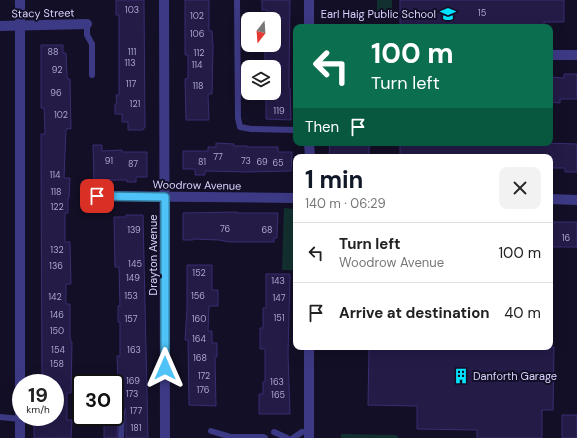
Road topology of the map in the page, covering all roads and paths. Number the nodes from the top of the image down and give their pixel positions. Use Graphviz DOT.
graph roads {
  1 [pos="20,0"];
  2 [pos="164,0"];
  3 [pos="237,0"];
  4 [pos="309,0"];
  5 [pos="87,24"];
  6 [pos="309,24"];
  7 [pos="0,26"];
  8 [pos="20,26"];
  9 [pos="553,55"];
  10 [pos="577,55"];
  11 [pos="92,75"];
  12 [pos="293,130"];
  13 [pos="97,196"];
  14 [pos="165,197"];
  15 [pos="293,198"];
  16 [pos="553,199"];
  17 [pos="577,200"];
  18 [pos="309,350"];
  19 [pos="20,374"];
  20 [pos="0,417"];
  21 [pos="12,418"];
  22 [pos="20,426"];
  23 [pos="121,426"];
  24 [pos="211,431"];
  25 [pos="274,432"];
  26 [pos="305,435"];
  27 [pos="20,438"];
  28 [pos="121,438"];
  29 [pos="166,438"];
  30 [pos="265,438"];
  31 [pos="287,438"];
  32 [pos="293,438"];
  1 -- 8 [label="street"];
  2 -- 14 [label="street, Drayton Avenue"];
  3 -- 12 [label="lane"];
  4 -- 6 [label="street"];
  5 -- 8 [label="street, Stacy Street"];
  5 -- 11 [label="lane"];
  7 -- 8 [label="street, Stacy Street"];
  8 -- 19 [label="street"];
  9 -- 10 [label="street"];
  13 -- 14 [label="street, Woodrow Avenue"];
  14 -- 15 [label="street, Woodrow Avenue"];
  14 -- 29 [label="street, Drayton Avenue"];
  16 -- 17 [label="street"];
  18 -- 26 [label="street"];
  20 -- 21 [label="lane"];
  22 -- 27 [label="street"];
  23 -- 28 [label="lane"];
  24 -- 30 [label="lane"];
  25 -- 31 [label="lane"];
  26 -- 32 [label="lane"];
}
